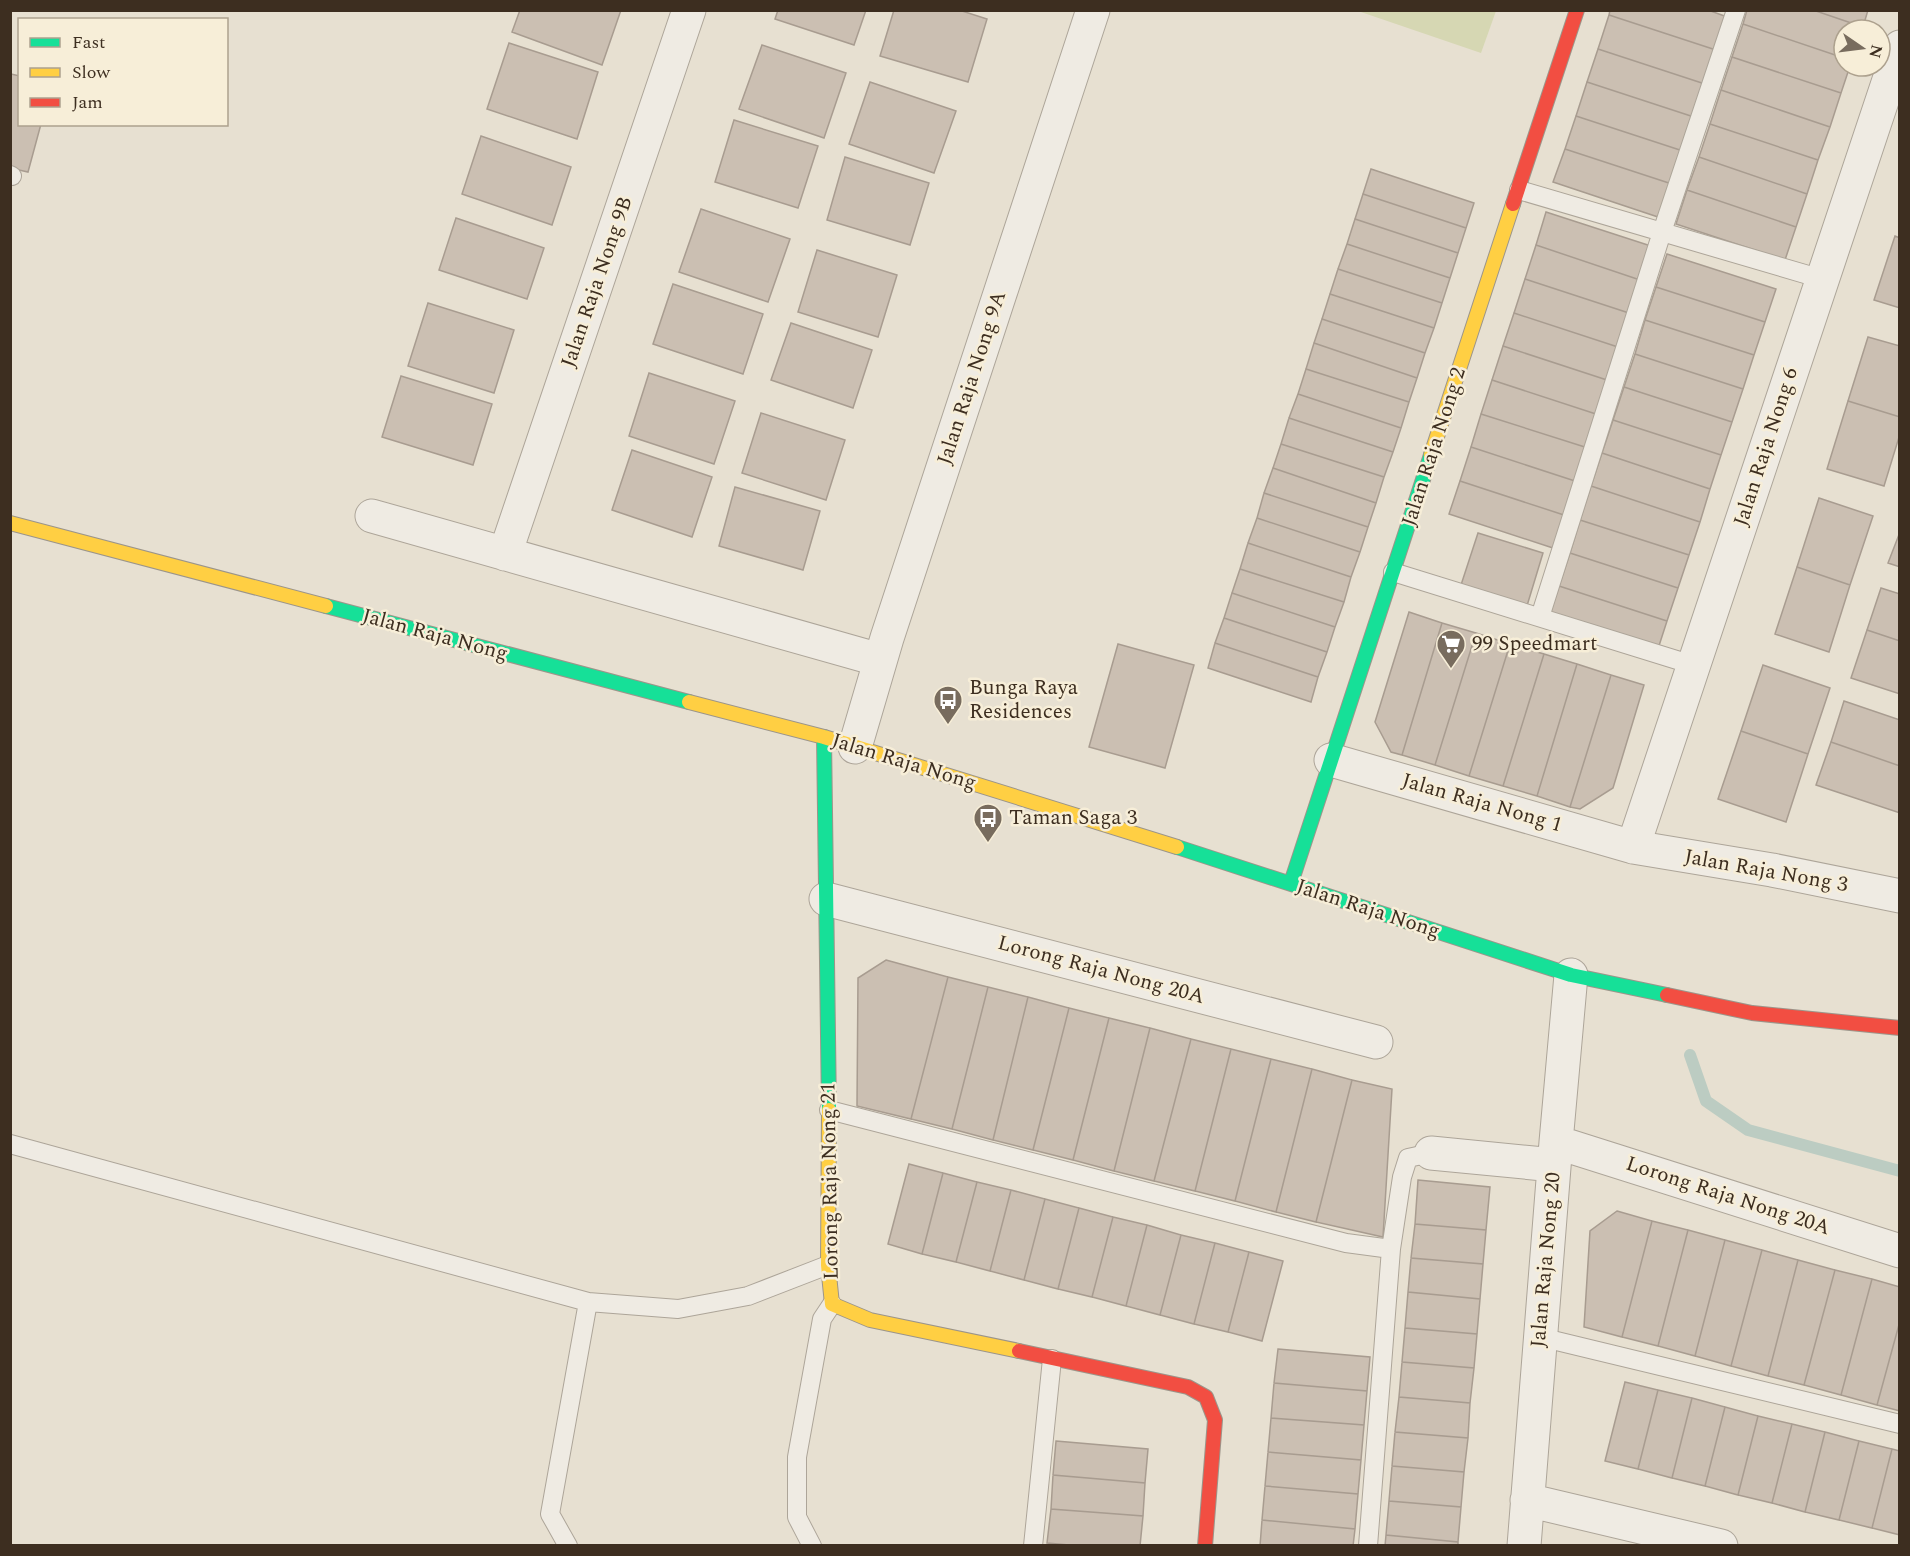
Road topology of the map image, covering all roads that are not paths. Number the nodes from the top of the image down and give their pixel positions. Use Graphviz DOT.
graph roads {
  1 [pos="689,10"];
  2 [pos="1093,10"];
  3 [pos="1577,10"];
  4 [pos="1736,10"];
  5 [pos="1899,47"];
  6 [pos="1519,190"];
  7 [pos="1662,232"];
  8 [pos="1822,279"];
  9 [pos="372,516"];
  10 [pos="10,523"];
  11 [pos="505,554"];
  12 [pos="1393,572"];
  13 [pos="1540,617"];
  14 [pos="880,660"];
  15 [pos="1694,665"];
  16 [pos="824,737"];
  17 [pos="855,747"];
  18 [pos="1331,760"];
  19 [pos="1633,846"];
  20 [pos="1291,883"];
  21 [pos="1899,896"];
  22 [pos="826,899"];
  23 [pos="1571,975"];
  24 [pos="1899,1028"];
  25 [pos="1376,1042"];
  26 [pos="829,1110"];
  27 [pos="10,1144"];
  28 [pos="1431,1153"];
  29 [pos="1555,1154"];
  30 [pos="1391,1249"];
  31 [pos="1899,1251"];
  32 [pos="828,1265"];
  33 [pos="588,1302"];
  34 [pos="832,1304"];
  35 [pos="1540,1337"];
  36 [pos="1052,1359"];
  37 [pos="1899,1424"];
  38 [pos="1527,1500"];
  39 [pos="568,1545"];
  40 [pos="812,1545"];
  41 [pos="1033,1545"];
  42 [pos="1205,1545"];
  43 [pos="1368,1545"];
  44 [pos="1524,1545"];
  45 [pos="1721,1545"];
  1 -- 11 [label="street, Jalan Raja Nong 9B"];
  2 -- 14 [label="street, Jalan Raja Nong 9A"];
  3 -- 6 [label="street, Jalan Raja Nong 2"];
  4 -- 7 [label="lane"];
  5 -- 8 [label="street, Jalan Raja Nong 6"];
  6 -- 7 [label="lane"];
  6 -- 12 [label="street, Jalan Raja Nong 2"];
  7 -- 8 [label="lane"];
  7 -- 13 [label="lane"];
  8 -- 15 [label="street, Jalan Raja Nong 6"];
  9 -- 11 [label="street"];
  10 -- 16 [label="street, Jalan Raja Nong"];
  11 -- 14 [label="street"];
  12 -- 13 [label="lane"];
  12 -- 18 [label="street, Jalan Raja Nong 2"];
  13 -- 15 [label="lane"];
  14 -- 17 [label="street, Jalan Raja Nong 9A"];
  15 -- 19 [label="street, Jalan Raja Nong 6"];
  16 -- 17 [label="street, Jalan Raja Nong"];
  16 -- 22 [label="street, Lorong Raja Nong 21"];
  17 -- 20 [label="street, Jalan Raja Nong"];
  18 -- 19 [label="street, Jalan Raja Nong 1"];
  18 -- 20 [label="street, Jalan Raja Nong 2"];
  19 -- 21 [label="street, Jalan Raja Nong 3"];
  20 -- 23 [label="street, Jalan Raja Nong"];
  22 -- 25 [label="street, Lorong Raja Nong 20A"];
  22 -- 26 [label="street, Lorong Raja Nong 21"];
  23 -- 24 [label="street, Jalan Raja Nong"];
  23 -- 29 [label="street, Jalan Raja Nong 20"];
  26 -- 30 [label="lane"];
  26 -- 32 [label="street, Lorong Raja Nong 21"];
  27 -- 33 [label="lane"];
  28 -- 29 [label="street, Lorong Raja Nong 20A"];
  28 -- 30 [label="lane"];
  29 -- 31 [label="street, Lorong Raja Nong 20A"];
  29 -- 35 [label="street, Jalan Raja Nong 20"];
  30 -- 43 [label="lane"];
  32 -- 33 [label="lane"];
  32 -- 34 [label="street, Lorong Raja Nong 21"];
  33 -- 39 [label="lane"];
  34 -- 36 [label="street, Lorong Raja Nong 21"];
  34 -- 40 [label="lane"];
  35 -- 37 [label="lane"];
  35 -- 38 [label="street, Jalan Raja Nong 20"];
  36 -- 41 [label="lane"];
  36 -- 42 [label="street, Lorong Raja Nong 21"];
  38 -- 44 [label="street, Jalan Raja Nong 20"];
  38 -- 45 [label="street"];
}
